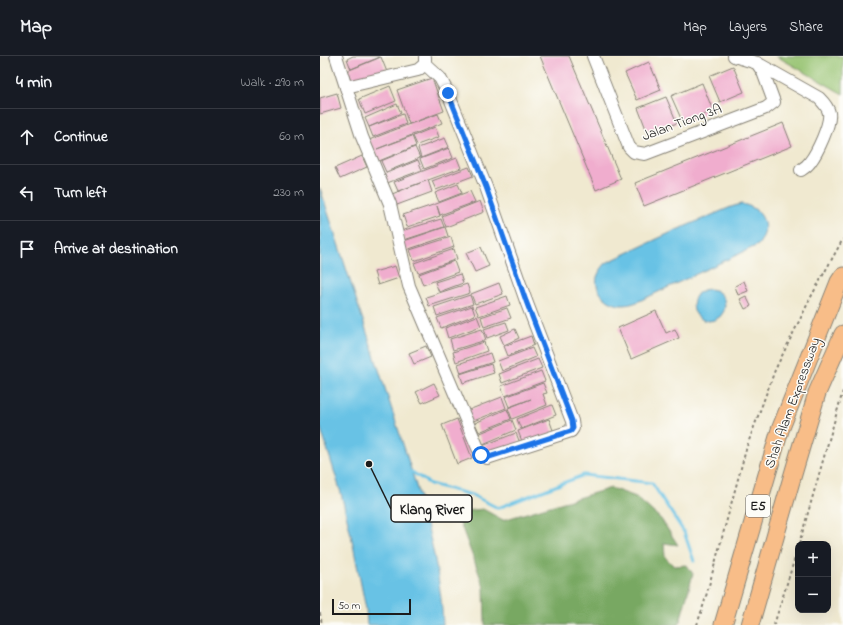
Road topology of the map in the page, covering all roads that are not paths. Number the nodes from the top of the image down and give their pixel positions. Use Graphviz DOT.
graph roads {
  1 [pos="336,56"];
  2 [pos="593,56"];
  3 [pos="734,56"];
  4 [pos="425,60"];
  5 [pos="757,63"];
  6 [pos="346,87"];
  7 [pos="801,170"];
  8 [pos="843,276"];
  9 [pos="843,334"];
  10 [pos="723,625"];
  11 [pos="750,625"];
  1 -- 6 [label="street"];
  2 -- 5 [label="street, Jalan Tiong 3A"];
  3 -- 5 [label="street"];
  4 -- 6 [label="street"];
  4 -- 6 [label="street"];
  5 -- 7 [label="street"];
  8 -- 10 [label="highway, Shah Alam Expressway / E5"];
  9 -- 11 [label="highway, Shah Alam Expressway / E5"];
}
